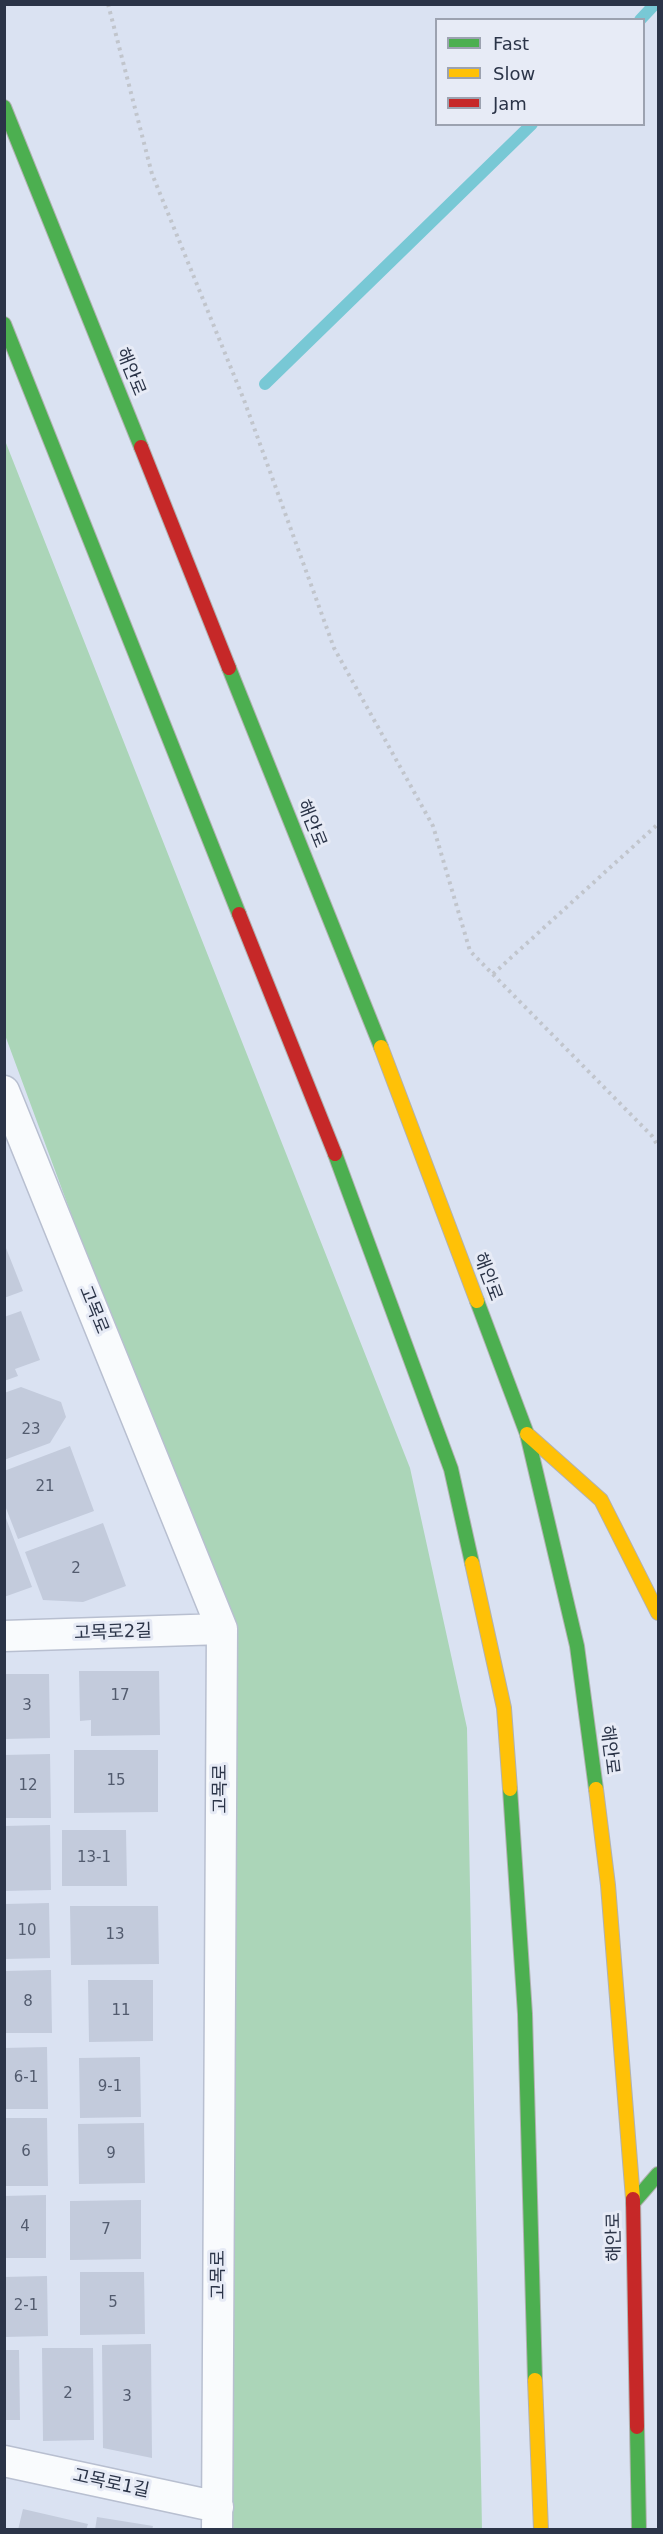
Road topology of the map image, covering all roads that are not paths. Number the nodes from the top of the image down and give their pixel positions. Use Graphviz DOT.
graph roads {
  1 [pos="4,107"];
  2 [pos="4,324"];
  3 [pos="4,1091"];
  4 [pos="527,1434"];
  5 [pos="658,1613"];
  6 [pos="222,1629"];
  7 [pos="4,1636"];
  8 [pos="658,2174"];
  9 [pos="633,2204"];
  10 [pos="4,2461"];
  11 [pos="217,2518"];
  12 [pos="541,2529"];
  13 [pos="639,2529"];
  1 -- 4 [label="main road, 해안로"];
  2 -- 12 [label="main road"];
  3 -- 6 [label="street, 고목로"];
  4 -- 5 [label="main road"];
  4 -- 9 [label="main road, 해안로"];
  6 -- 7 [label="street, 고목로2길"];
  6 -- 11 [label="street, 고목로"];
  8 -- 9 [label="main road"];
  9 -- 13 [label="main road, 해안로"];
  10 -- 11 [label="street, 고목로1길"];
}
